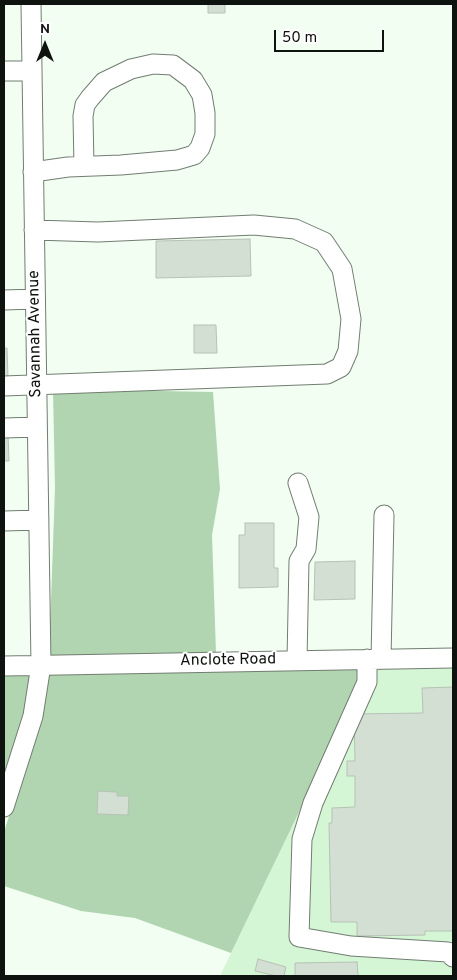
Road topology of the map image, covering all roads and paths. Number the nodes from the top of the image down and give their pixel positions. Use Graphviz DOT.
graph roads {
  1 [pos="31,4"];
  2 [pos="4,71"];
  3 [pos="32,71"];
  4 [pos="84,166"];
  5 [pos="33,172"];
  6 [pos="34,230"];
  7 [pos="35,299"];
  8 [pos="4,300"];
  9 [pos="37,385"];
  10 [pos="4,386"];
  11 [pos="37,427"];
  12 [pos="4,428"];
  13 [pos="298,483"];
  14 [pos="384,516"];
  15 [pos="38,520"];
  16 [pos="4,521"];
  17 [pos="453,658"];
  18 [pos="374,659"];
  19 [pos="297,660"];
  20 [pos="41,665"];
  21 [pos="4,666"];
  22 [pos="4,807"];
  23 [pos="453,957"];
  1 -- 3 [label="street, Savannah Avenue"];
  2 -- 3 [label="street"];
  3 -- 5 [label="street, Savannah Avenue"];
  4 -- 4 [label="street"];
  4 -- 5 [label="street"];
  5 -- 6 [label="street, Savannah Avenue"];
  6 -- 7 [label="street, Savannah Avenue"];
  6 -- 9 [label="street"];
  7 -- 8 [label="street"];
  7 -- 9 [label="street, Savannah Avenue"];
  9 -- 10 [label="street"];
  9 -- 11 [label="street, Savannah Avenue"];
  11 -- 12 [label="street"];
  11 -- 15 [label="street, Savannah Avenue"];
  13 -- 19 [label="street"];
  14 -- 18 [label="street"];
  15 -- 16 [label="street"];
  15 -- 20 [label="street, Savannah Avenue"];
  17 -- 18 [label="street, Anclote Road"];
  18 -- 19 [label="street, Anclote Road"];
  18 -- 23 [label="street"];
  19 -- 20 [label="street, Anclote Road"];
  20 -- 21 [label="street, Anclote Road"];
  20 -- 22 [label="street, Savannah Avenue"];
}
